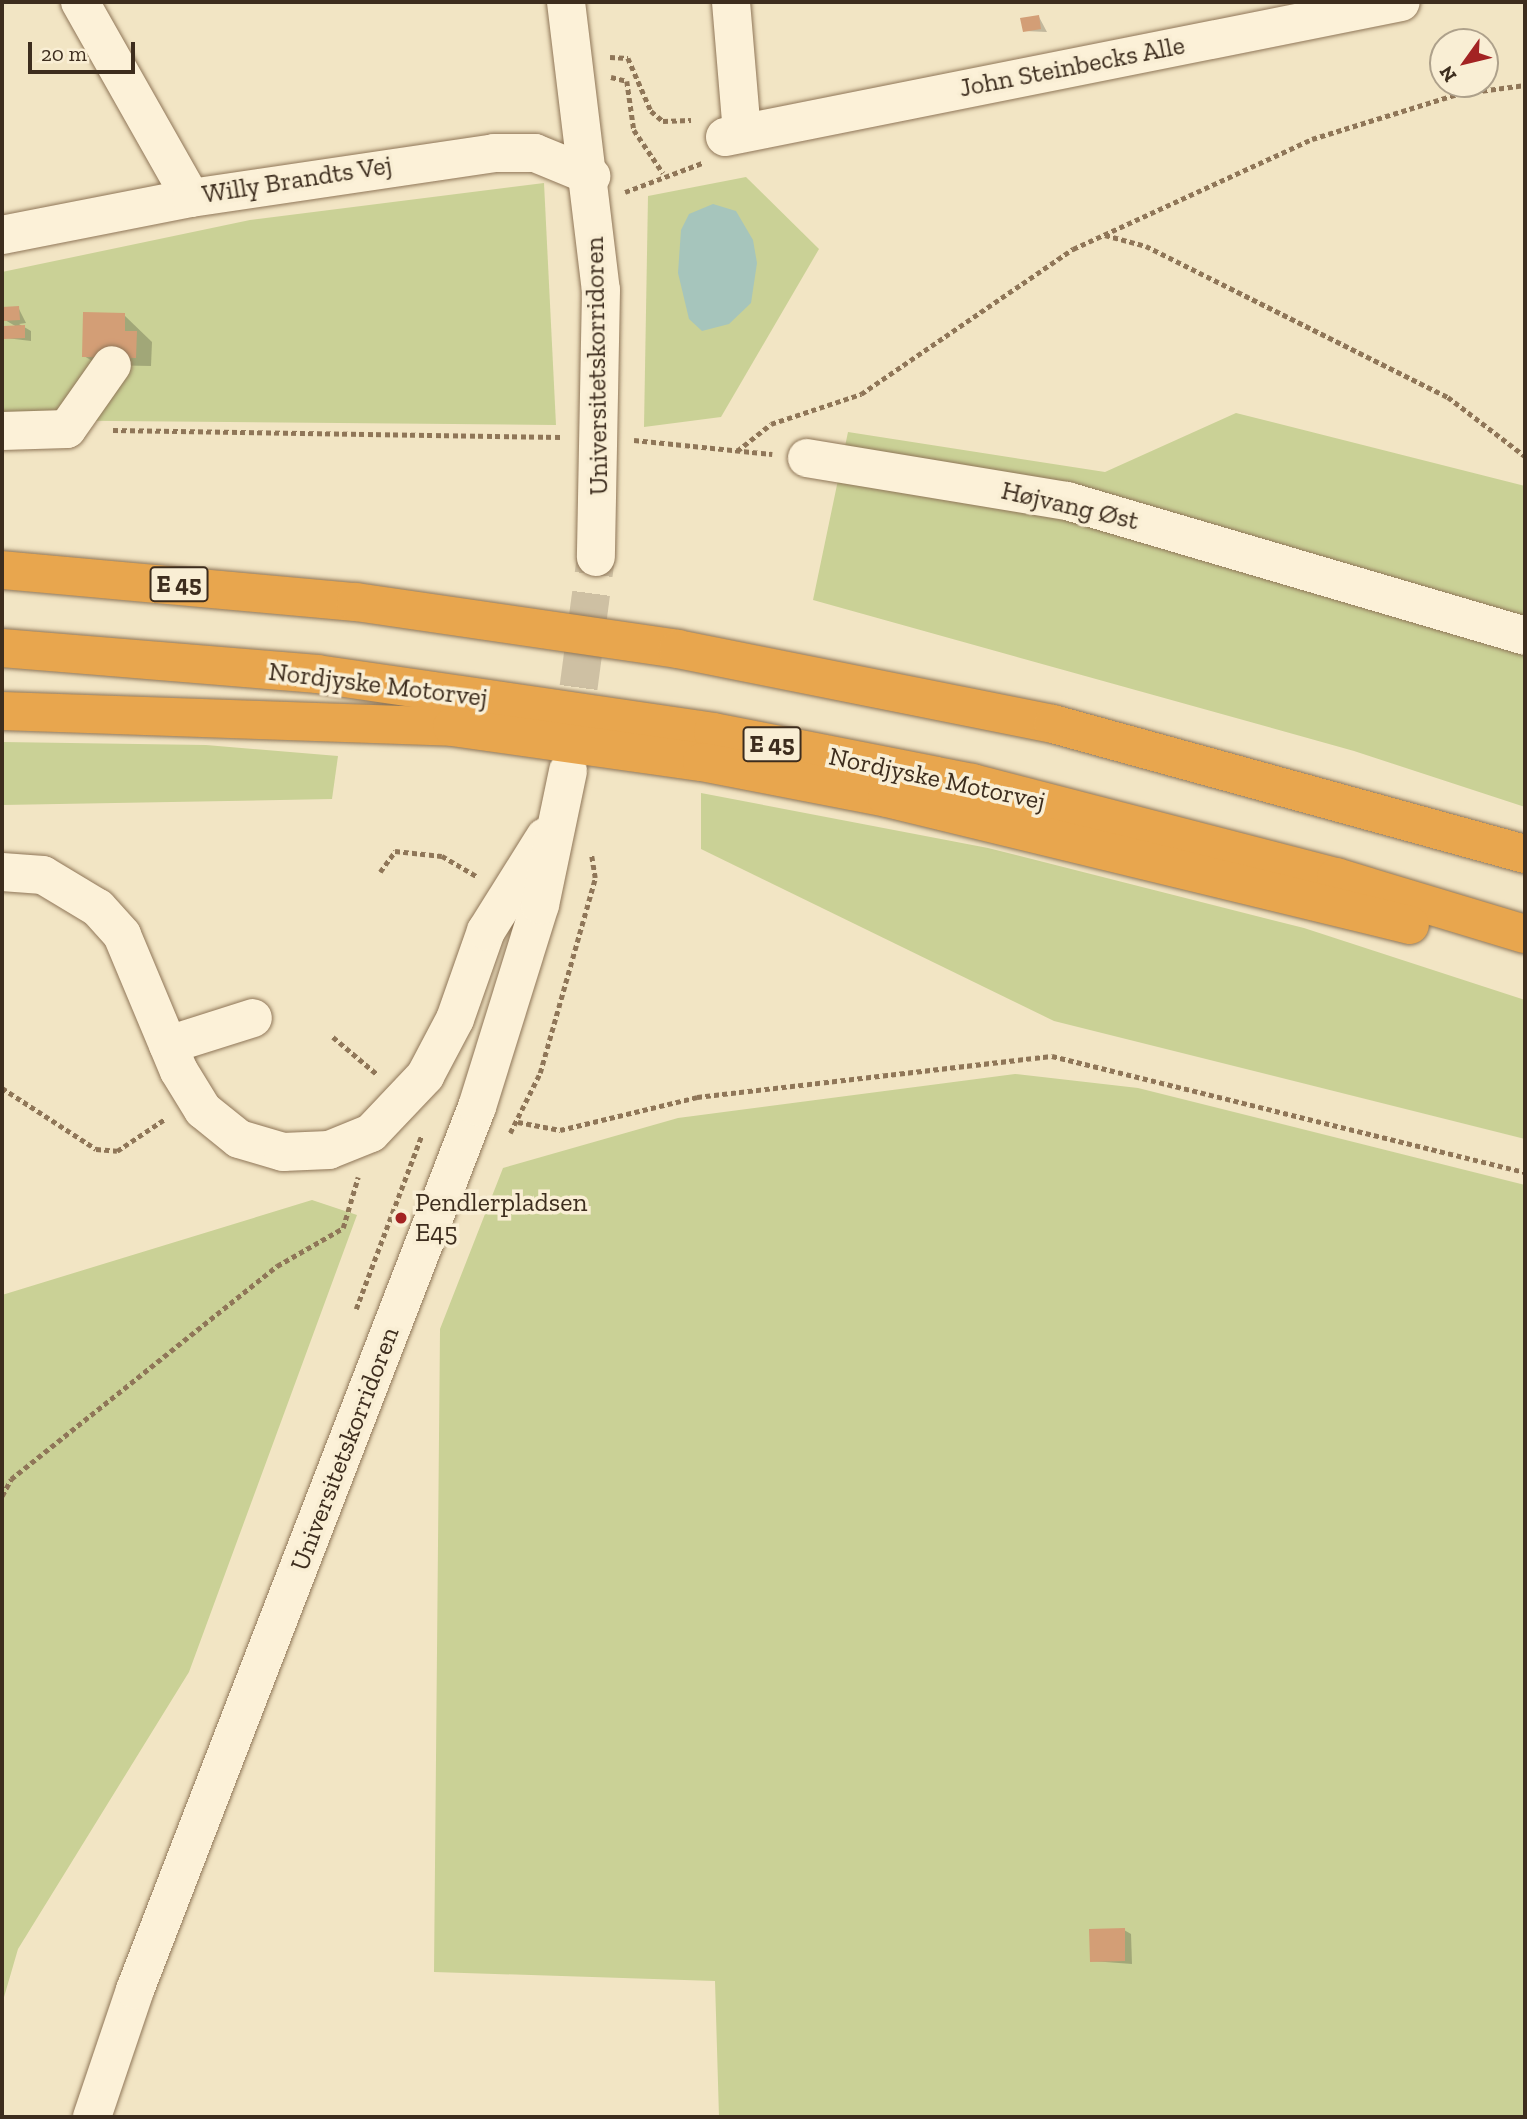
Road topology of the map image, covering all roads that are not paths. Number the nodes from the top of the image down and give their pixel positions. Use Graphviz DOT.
graph roads {
  1 [pos="80,2"];
  2 [pos="566,2"];
  3 [pos="731,2"];
  4 [pos="1401,2"];
  5 [pos="605,186"];
  6 [pos="191,198"];
  7 [pos="2,235"];
  8 [pos="112,365"];
  9 [pos="2,431"];
  10 [pos="807,458"];
  11 [pos="2,545"];
  12 [pos="596,557"];
  13 [pos="2,570"];
  14 [pos="356,602"];
  15 [pos="1525,635"];
  16 [pos="2,648"];
  17 [pos="2,711"];
  18 [pos="568,771"];
  19 [pos="559,815"];
  20 [pos="1525,853"];
  21 [pos="2,872"];
  22 [pos="1525,934"];
  23 [pos="1525,953"];
  24 [pos="253,1018"];
  25 [pos="168,1045"];
  26 [pos="92,2117"];
  1 -- 6 [label="street"];
  2 -- 5 [label="street, Universitetskorridoren"];
  3 -- 4 [label="street, John Steinbecks Alle"];
  5 -- 6 [label="street, Willy Brandts Vej"];
  5 -- 12 [label="street, Universitetskorridoren"];
  6 -- 7 [label="street, Willy Brandts Vej"];
  8 -- 9 [label="street"];
  10 -- 15 [label="street, Højvang Øst"];
  11 -- 14 [label="highway"];
  13 -- 14 [label="highway, E 45"];
  14 -- 20 [label="highway, E 45"];
  16 -- 22 [label="highway, Nordjyske Motorvej / E 45"];
  17 -- 23 [label="highway"];
  18 -- 19 [label="street, Universitetskorridoren"];
  19 -- 25 [label="street"];
  19 -- 26 [label="street, Universitetskorridoren"];
  21 -- 25 [label="street"];
  24 -- 25 [label="street"];
}
